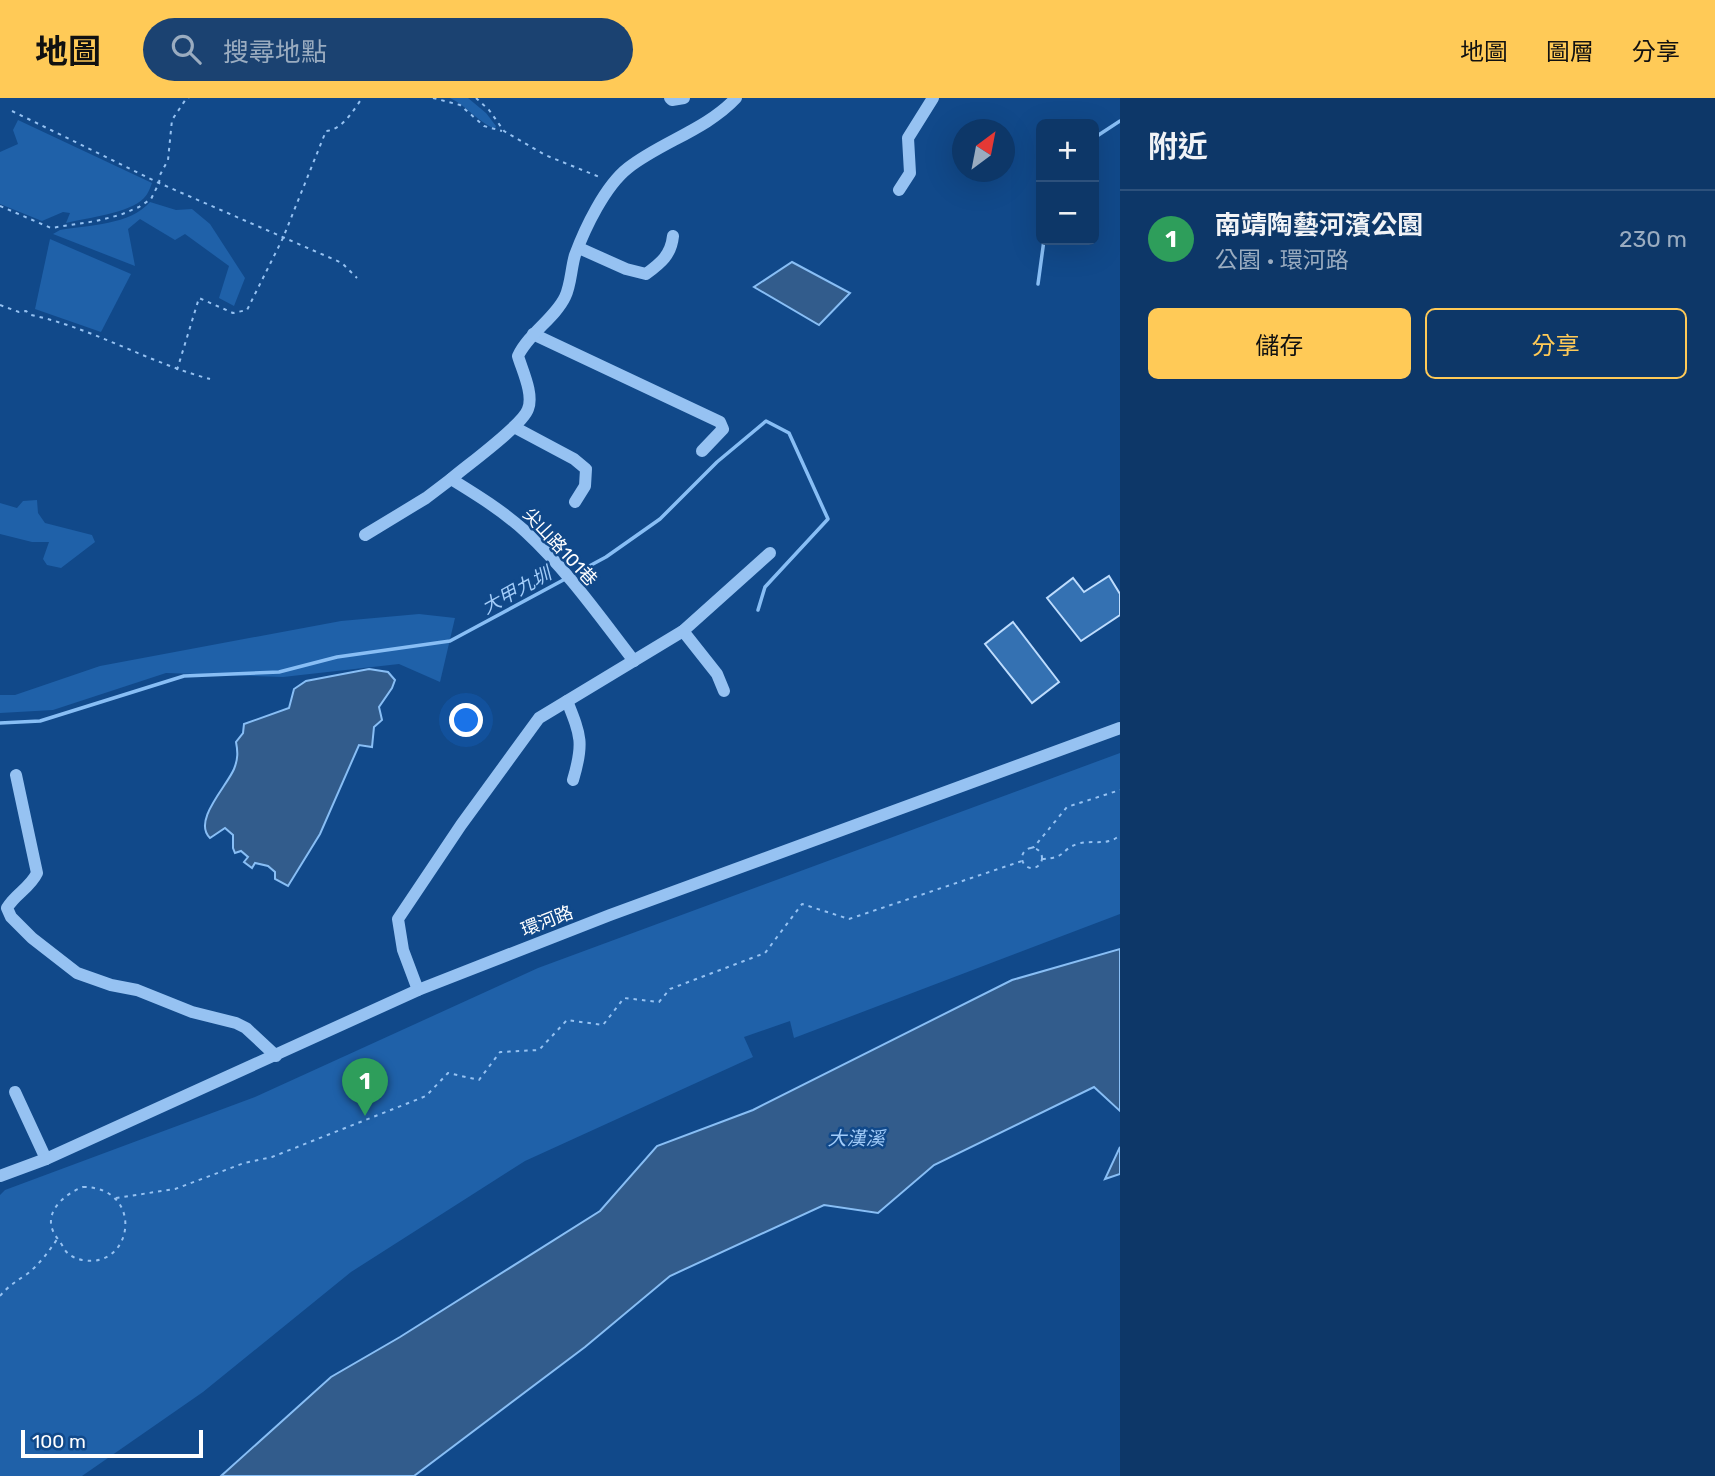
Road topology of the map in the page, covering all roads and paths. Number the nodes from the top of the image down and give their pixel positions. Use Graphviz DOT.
graph roads {
  1 [pos="189,98"];
  2 [pos="362,98"];
  3 [pos="433,98"];
  4 [pos="476,98"];
  5 [pos="670,98"];
  6 [pos="684,98"];
  7 [pos="736,98"];
  8 [pos="933,98"];
  9 [pos="12,111"];
  10 [pos="504,131"];
  11 [pos="159,183"];
  12 [pos="612,183"];
  13 [pos="899,190"];
  14 [pos="0,206"];
  15 [pos="673,236"];
  16 [pos="283,238"];
  17 [pos="579,248"];
  18 [pos="357,278"];
  19 [pos="0,305"];
  20 [pos="533,334"];
  21 [pos="177,370"];
  22 [pos="210,379"];
  23 [pos="514,427"];
  24 [pos="702,451"];
  25 [pos="450,479"];
  26 [pos="575,502"];
  27 [pos="365,535"];
  28 [pos="770,552"];
  29 [pos="683,631"];
  30 [pos="634,661"];
  31 [pos="724,691"];
  32 [pos="567,701"];
  33 [pos="1120,729"];
  34 [pos="16,775"];
  35 [pos="573,780"];
  36 [pos="1120,790"];
  37 [pos="1120,835"];
  38 [pos="1031,848"];
  39 [pos="1042,859"];
  40 [pos="1022,861"];
  41 [pos="418,990"];
  42 [pos="276,1056"];
  43 [pos="15,1092"];
  44 [pos="46,1159"];
  45 [pos="0,1176"];
  46 [pos="116,1198"];
  47 [pos="58,1238"];
  48 [pos="0,1296"];
  1 -- 11 [label="path"];
  2 -- 16 [label="path"];
  3 -- 10 [label="path"];
  4 -- 10 [label="path"];
  5 -- 6 [label="street"];
  7 -- 12 [label="street"];
  8 -- 13 [label="street"];
  9 -- 11 [label="path"];
  10 -- 12 [label="path"];
  11 -- 14 [label="path"];
  11 -- 16 [label="path"];
  12 -- 17 [label="street"];
  15 -- 17 [label="street"];
  16 -- 18 [label="path"];
  16 -- 21 [label="path"];
  17 -- 20 [label="street"];
  19 -- 21 [label="path"];
  20 -- 23 [label="street"];
  20 -- 24 [label="street"];
  21 -- 22 [label="path"];
  23 -- 25 [label="street"];
  23 -- 26 [label="street"];
  25 -- 27 [label="street"];
  25 -- 30 [label="street, 尖山路101巷"];
  28 -- 29 [label="street"];
  29 -- 30 [label="street"];
  29 -- 31 [label="street"];
  30 -- 32 [label="street"];
  32 -- 35 [label="street"];
  32 -- 41 [label="street"];
  33 -- 41 [label="street, 環河路"];
  34 -- 42 [label="street"];
  36 -- 38 [label="path"];
  37 -- 39 [label="path"];
  38 -- 39 [label="path"];
  38 -- 40 [label="path"];
  39 -- 40 [label="path"];
  40 -- 46 [label="path"];
  41 -- 42 [label="street, 環河路"];
  42 -- 44 [label="street, 環河路"];
  43 -- 44 [label="street"];
  44 -- 45 [label="street, 環河路"];
  46 -- 47 [label="path"];
  46 -- 47 [label="path"];
  47 -- 48 [label="path"];
}
